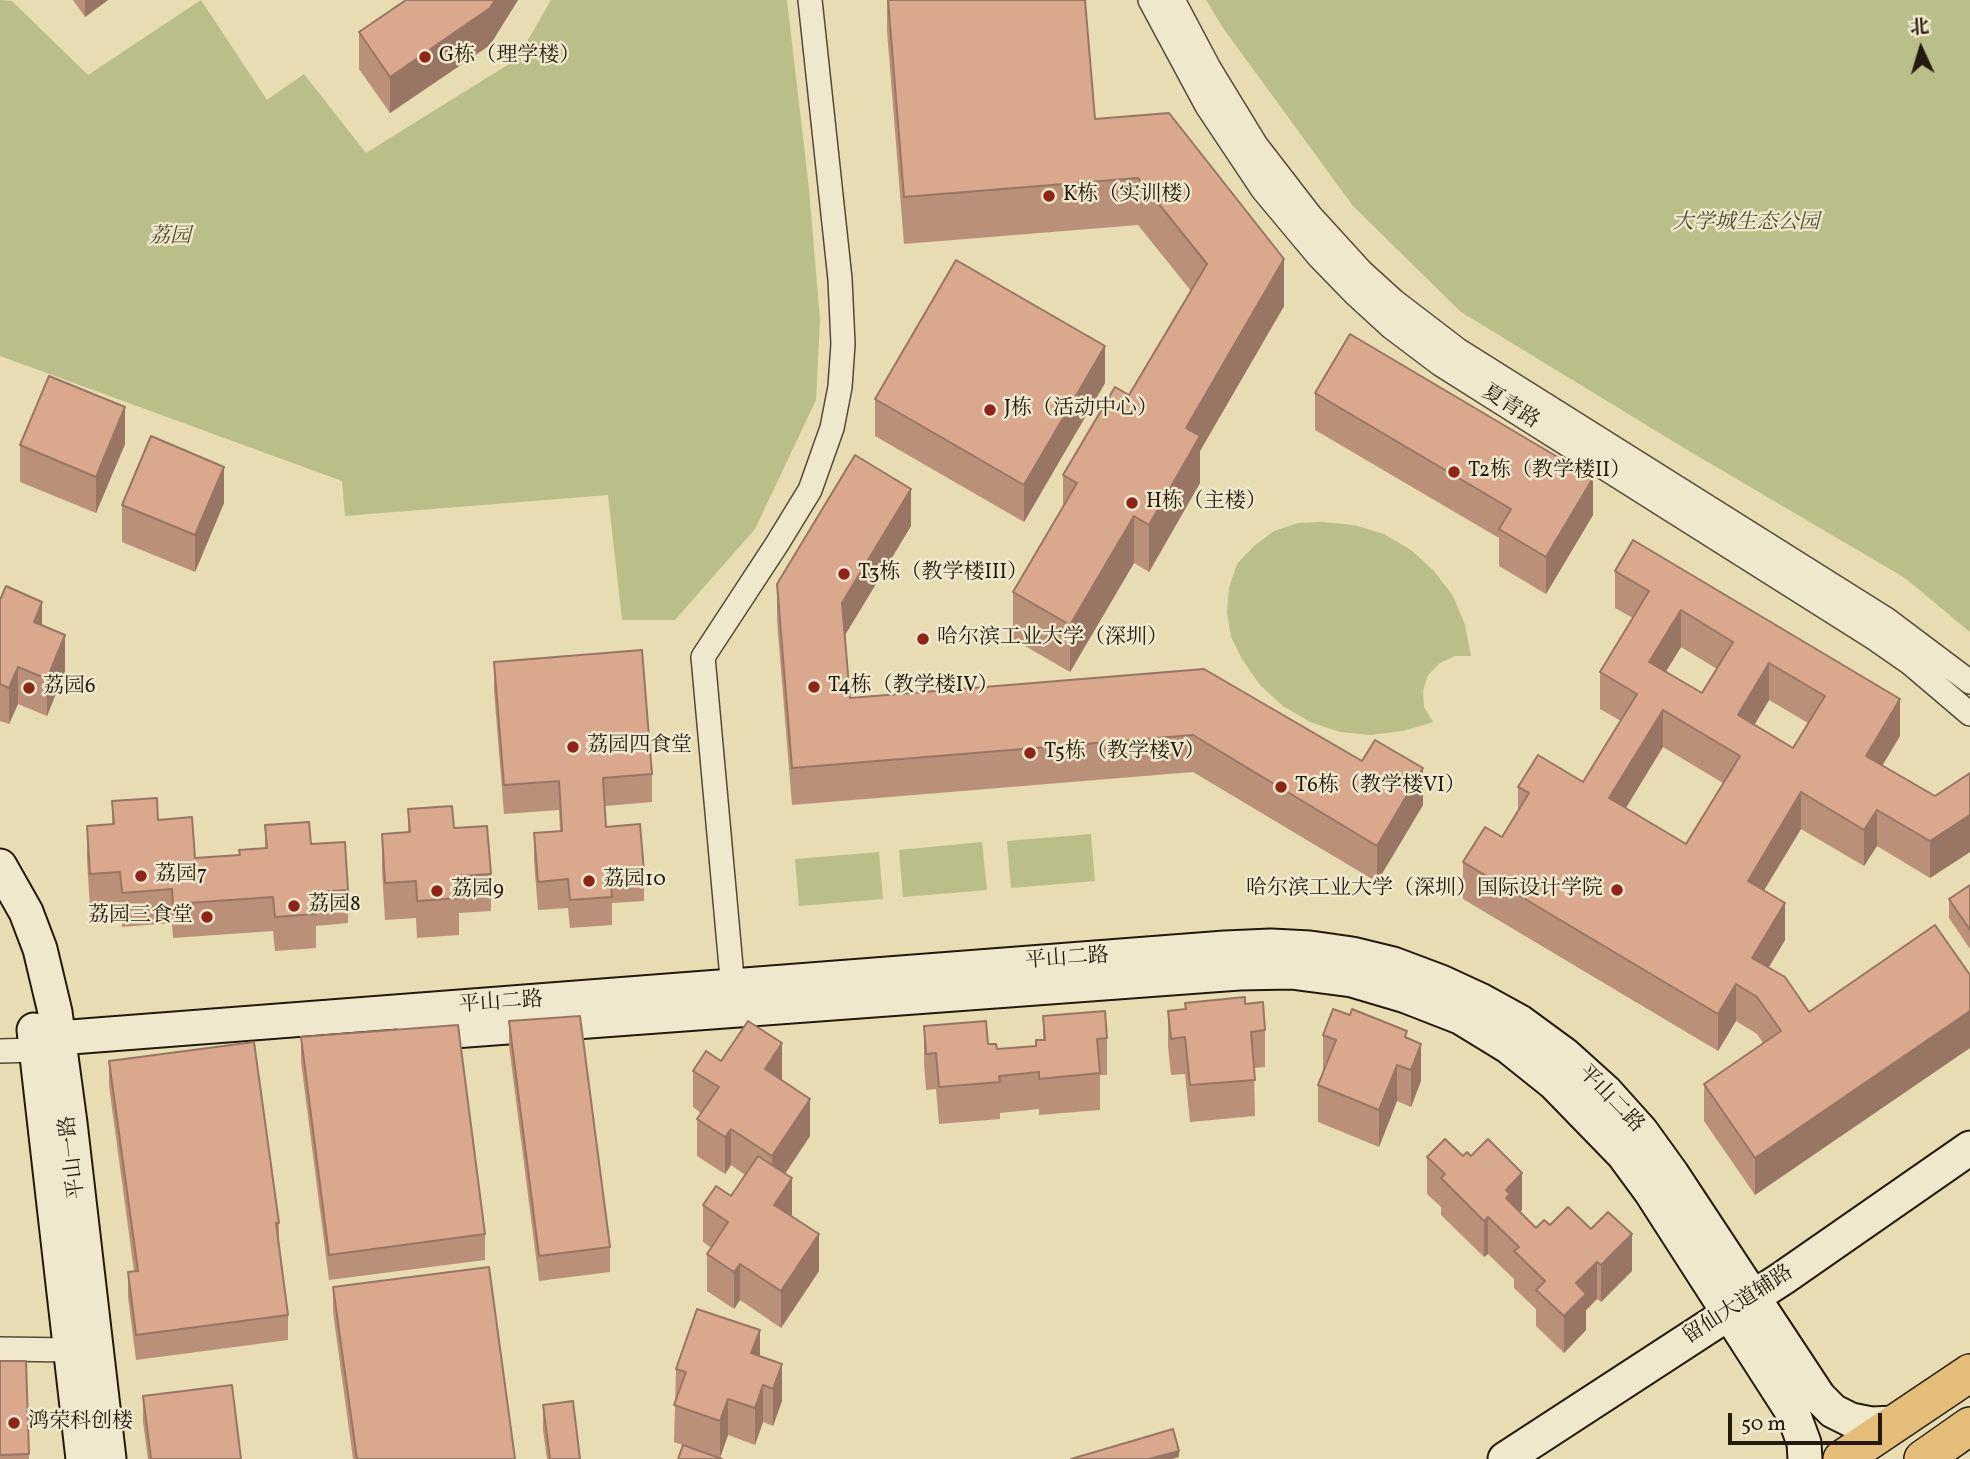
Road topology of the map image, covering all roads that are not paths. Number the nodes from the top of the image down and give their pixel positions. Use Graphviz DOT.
graph roads {
  1 [pos="810,0"];
  2 [pos="1150,0"];
  3 [pos="1173,0"];
  4 [pos="1970,682"];
  5 [pos="1970,714"];
  6 [pos="0,866"];
  7 [pos="0,910"];
  8 [pos="734,998"];
  9 [pos="52,1049"];
  10 [pos="0,1051"];
  11 [pos="1970,1148"];
  12 [pos="1970,1170"];
  13 [pos="1746,1312"];
  14 [pos="0,1349"];
  15 [pos="71,1350"];
  16 [pos="1970,1373"];
  17 [pos="1896,1423"];
  18 [pos="1970,1426"];
  19 [pos="83,1459"];
  20 [pos="109,1459"];
  21 [pos="1506,1459"];
  22 [pos="1537,1459"];
  23 [pos="1805,1459"];
  24 [pos="1842,1459"];
  25 [pos="1923,1459"];
  1 -- 8 [label="street"];
  2 -- 5 [label="street, 夏青路"];
  3 -- 4 [label="street, 夏青路"];
  6 -- 9 [label="street, 平山一路"];
  7 -- 9 [label="street, 平山一路"];
  8 -- 9 [label="street, 平山二路"];
  8 -- 13 [label="street, 平山二路"];
  9 -- 10 [label="street, 平山二路"];
  9 -- 15 [label="street, 平山一路"];
  9 -- 20 [label="street, 平山一路"];
  11 -- 13 [label="street, 留仙大道辅路"];
  12 -- 13 [label="street, 留仙大道辅路"];
  13 -- 17 [label="street, 平山二路"];
  13 -- 21 [label="street, 留仙大道辅路"];
  13 -- 22 [label="street, 留仙大道辅路"];
  13 -- 23 [label="street, 平山二路"];
  14 -- 15 [label="street"];
  15 -- 19 [label="street, 平山一路"];
  16 -- 17 [label="main road"];
  17 -- 24 [label="main road"];
  18 -- 25 [label="main road"];
}
